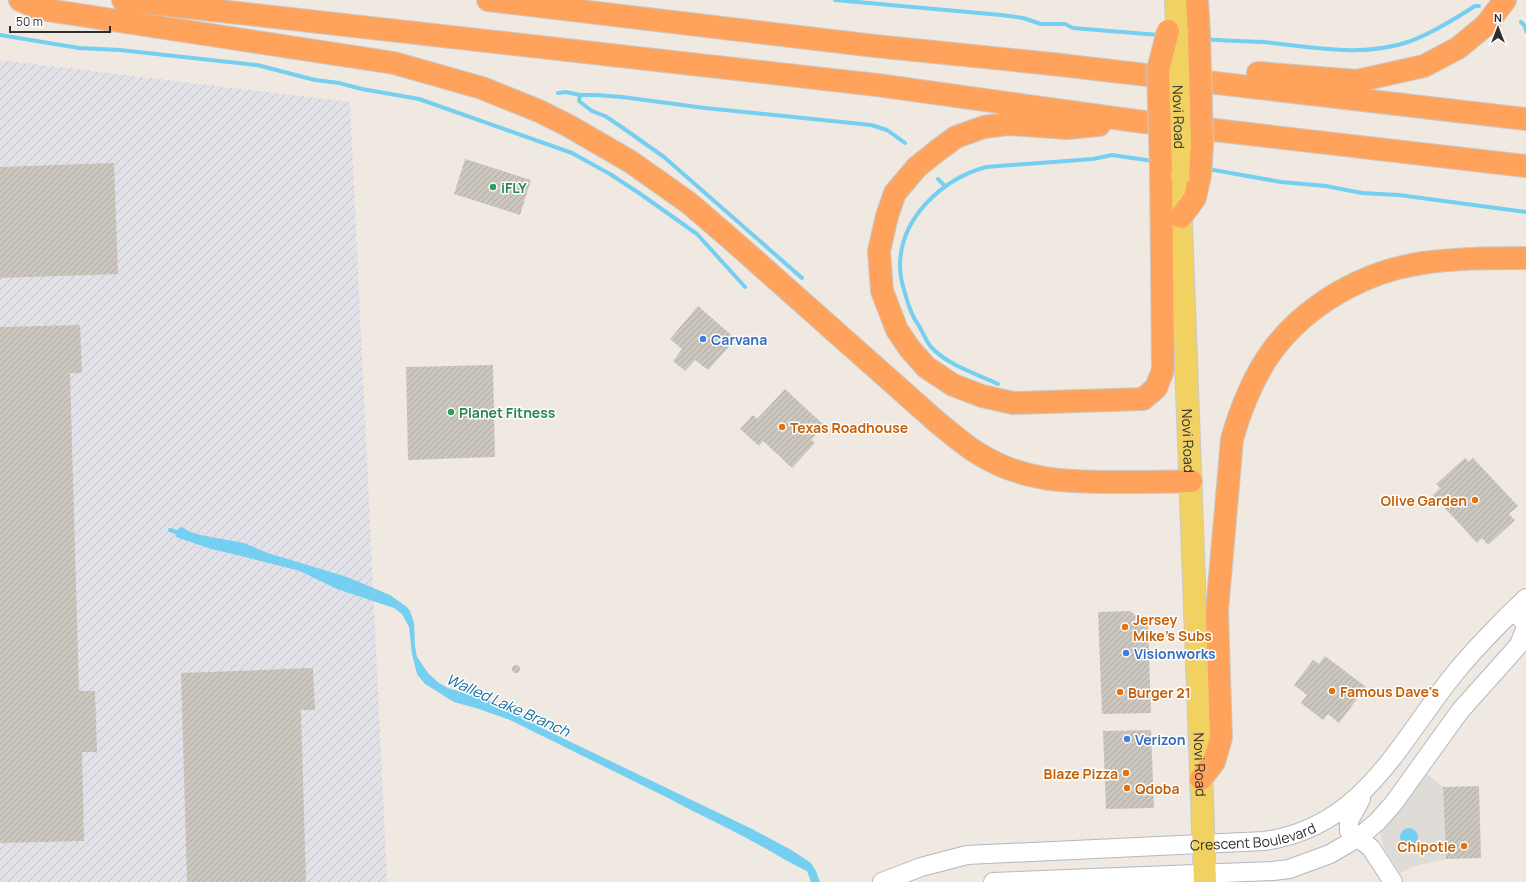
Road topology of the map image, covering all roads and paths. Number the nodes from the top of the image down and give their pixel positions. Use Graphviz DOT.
graph roads {
  1 [pos="20,0"];
  2 [pos="123,0"];
  3 [pos="488,0"];
  4 [pos="1197,0"];
  5 [pos="1505,0"];
  6 [pos="1174,20"];
  7 [pos="1052,64"];
  8 [pos="1526,119"];
  9 [pos="1136,121"];
  10 [pos="1526,166"];
  11 [pos="1181,172"];
  12 [pos="1181,217"];
  13 [pos="1526,258"];
  14 [pos="1191,481"];
  15 [pos="1526,598"];
  16 [pos="1509,614"];
  17 [pos="1523,640"];
  18 [pos="1201,779"];
  19 [pos="1363,792"];
  20 [pos="1359,837"];
  21 [pos="1203,844"];
  22 [pos="1205,878"];
  23 [pos="882,882"];
  24 [pos="993,882"];
  25 [pos="1393,882"];
  1 -- 14 [label="highway"];
  2 -- 9 [label="highway"];
  3 -- 7 [label="highway"];
  4 -- 11 [label="highway, bridge"];
  5 -- 7 [label="highway"];
  6 -- 11 [label="highway, bridge"];
  7 -- 8 [label="highway"];
  9 -- 10 [label="highway"];
  9 -- 11 [label="highway"];
  11 -- 12 [label="highway"];
  12 -- 14 [label="main road, Novi Road"];
  13 -- 18 [label="highway"];
  14 -- 18 [label="main road, Novi Road"];
  15 -- 16 [label="street, Crescent Boulevard"];
  16 -- 17 [label="street"];
  16 -- 19 [label="street, Crescent Boulevard"];
  17 -- 20 [label="street"];
  18 -- 21 [label="main road, Novi Road"];
  19 -- 20 [label="street"];
  19 -- 21 [label="street, Crescent Boulevard"];
  20 -- 22 [label="street"];
  20 -- 25 [label="street"];
  21 -- 22 [label="main road, Novi Road"];
  21 -- 23 [label="street, Crescent Boulevard"];
  22 -- 24 [label="street"];
}
